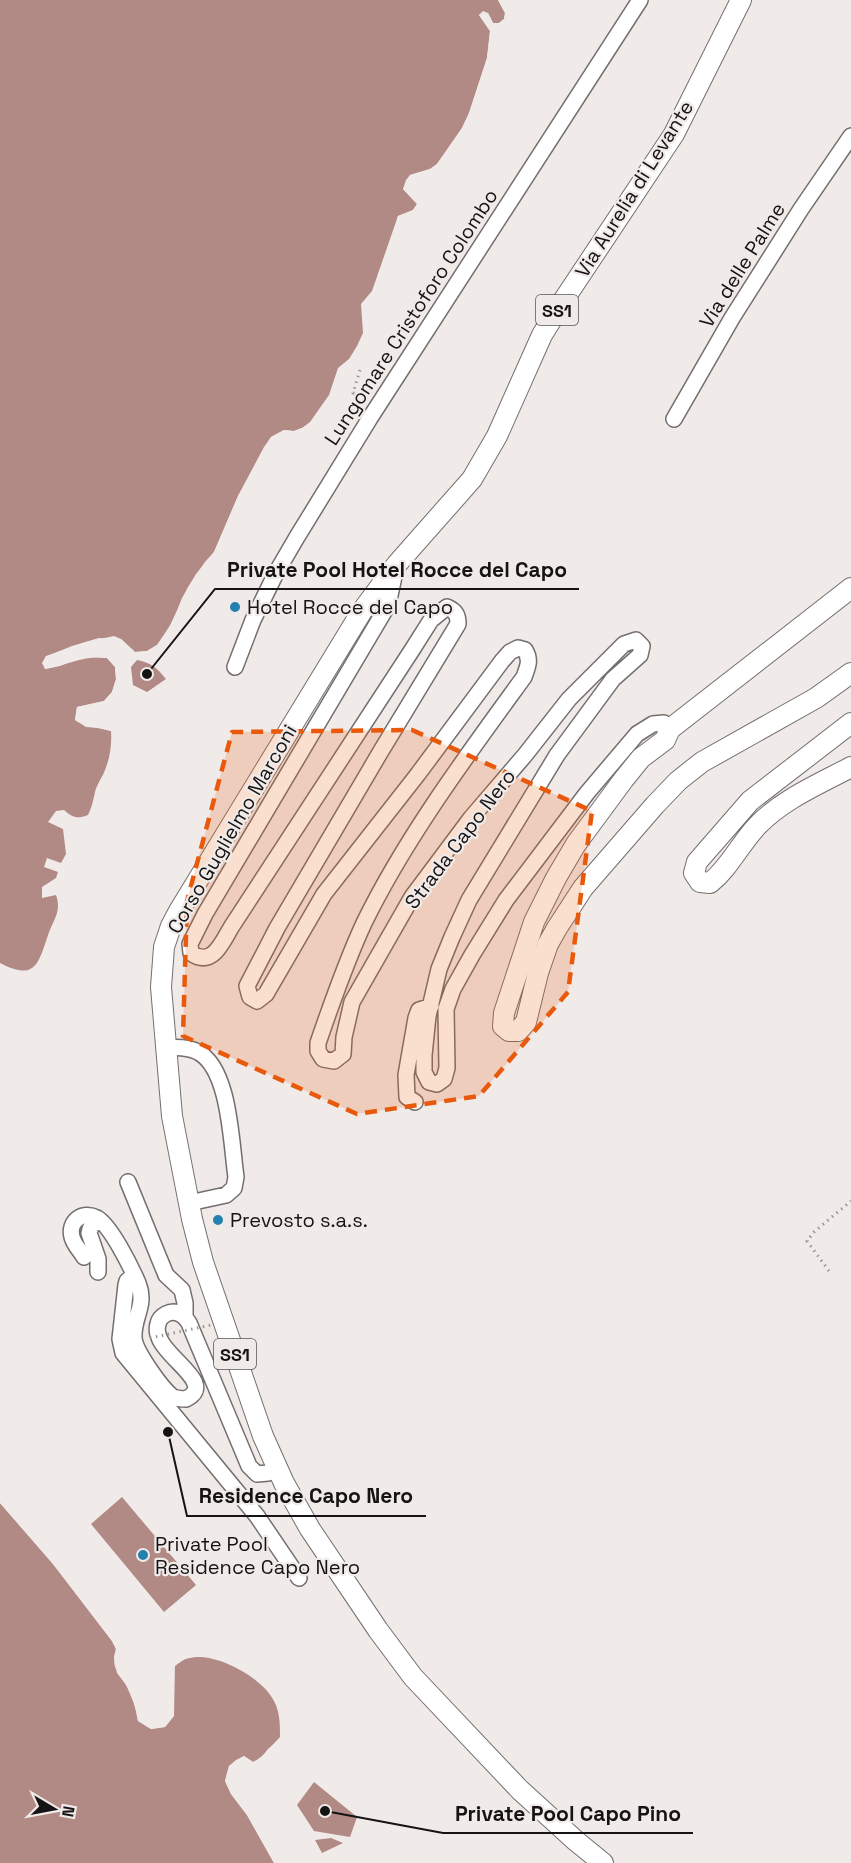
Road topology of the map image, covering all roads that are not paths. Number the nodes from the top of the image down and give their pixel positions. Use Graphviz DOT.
graph roads {
  1 [pos="639,0"];
  2 [pos="741,0"];
  3 [pos="851,136"];
  4 [pos="674,419"];
  5 [pos="397,564"];
  6 [pos="851,588"];
  7 [pos="362,611"];
  8 [pos="235,667"];
  9 [pos="851,673"];
  10 [pos="851,723"];
  11 [pos="670,729"];
  12 [pos="851,767"];
  13 [pos="430,1006"];
  14 [pos="166,1048"];
  15 [pos="415,1102"];
  16 [pos="128,1182"];
  17 [pos="189,1203"];
  18 [pos="102,1222"];
  19 [pos="84,1257"];
  20 [pos="98,1272"];
  21 [pos="134,1275"];
  22 [pos="185,1316"];
  23 [pos="278,1469"];
  24 [pos="299,1578"];
  25 [pos="603,1863"];
  1 -- 8 [label="street, Lungomare Cristoforo Colombo"];
  2 -- 5 [label="main road, Via Aurelia di Levante / SS1"];
  3 -- 4 [label="street, Via delle Palme"];
  5 -- 7 [label="main road, Via Aurelia di Levante / SS1"];
  5 -- 13 [label="street, Strada Capo Nero"];
  6 -- 11 [label="main road"];
  7 -- 14 [label="main road, Corso Guglielmo Marconi / SS1"];
  9 -- 11 [label="main road"];
  10 -- 12 [label="main road"];
  11 -- 13 [label="street, Strada Capo Nero"];
  13 -- 15 [label="street"];
  14 -- 17 [label="main road, Corso Guglielmo Marconi / SS1"];
  14 -- 17 [label="street"];
  16 -- 22 [label="street"];
  17 -- 23 [label="main road, Corso Guglielmo Marconi / SS1"];
  18 -- 19 [label="street"];
  18 -- 20 [label="street"];
  18 -- 21 [label="street"];
  21 -- 22 [label="street"];
  21 -- 24 [label="street"];
  22 -- 23 [label="street"];
  23 -- 25 [label="main road, Corso Guglielmo Marconi / SS1"];
}
